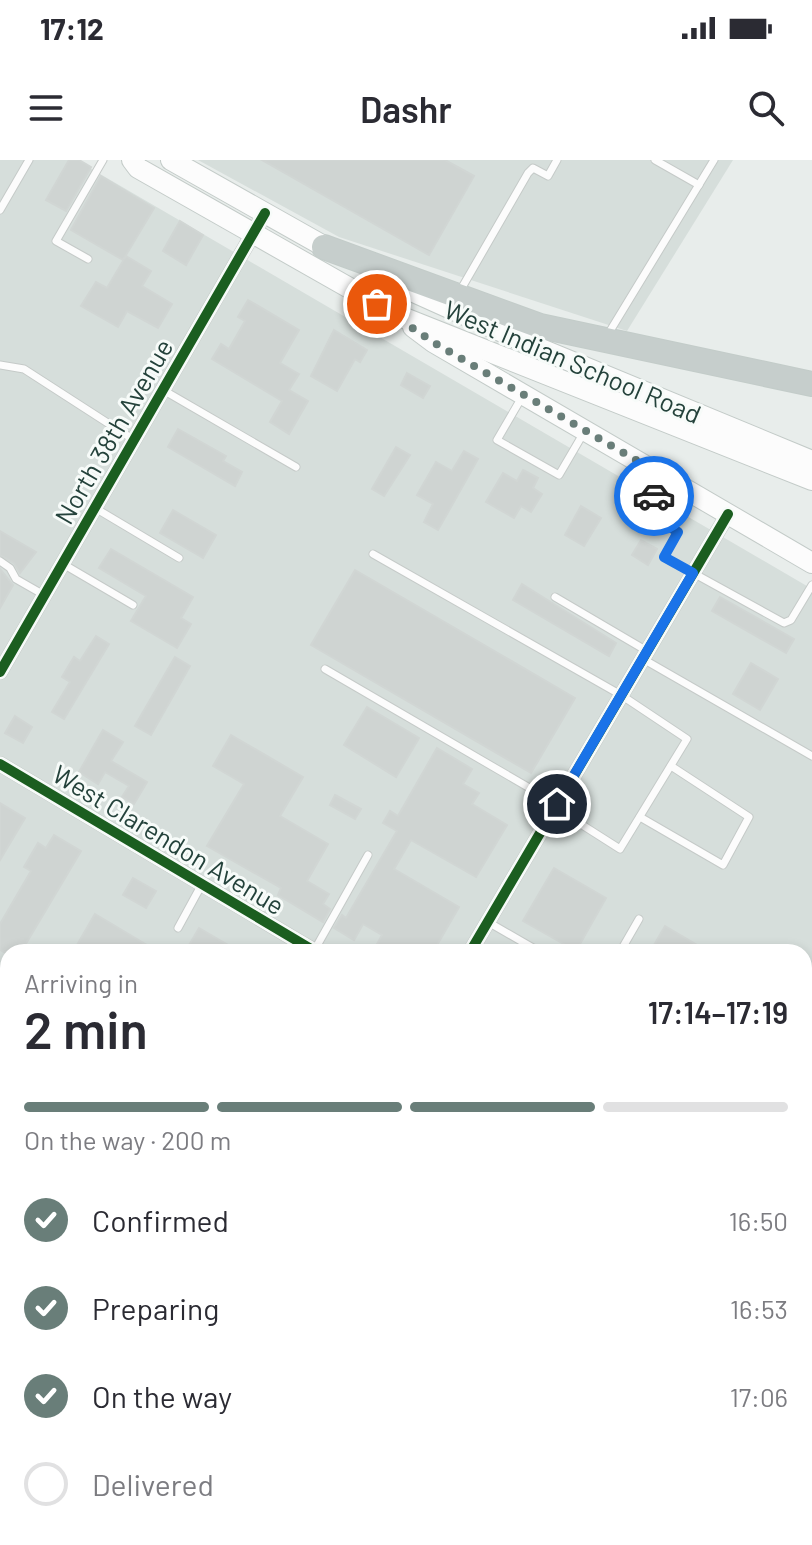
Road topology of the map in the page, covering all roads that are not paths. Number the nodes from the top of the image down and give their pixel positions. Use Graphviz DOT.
graph roads {
  1 [pos="29,160"];
  2 [pos="103,160"];
  3 [pos="132,160"];
  4 [pos="171,160"];
  5 [pos="557,160"];
  6 [pos="655,160"];
  7 [pos="714,160"];
  8 [pos="699,185"];
  9 [pos="0,210"];
  10 [pos="265,213"];
  11 [pos="253,234"];
  12 [pos="324,247"];
  13 [pos="88,259"];
  14 [pos="457,297"];
  15 [pos="397,315"];
  16 [pos="604,341"];
  17 [pos="0,365"];
  18 [pos="812,384"];
  19 [pos="163,390"];
  20 [pos="524,395"];
  21 [pos="585,431"];
  22 [pos="134,440"];
  23 [pos="812,461"];
  24 [pos="296,467"];
  25 [pos="665,477"];
  26 [pos="812,480"];
  27 [pos="95,508"];
  28 [pos="728,514"];
  29 [pos="373,554"];
  30 [pos="179,558"];
  31 [pos="0,561"];
  32 [pos="812,563"];
  33 [pos="63,564"];
  34 [pos="693,573"];
  35 [pos="812,585"];
  36 [pos="44,595"];
  37 [pos="555,597"];
  38 [pos="133,605"];
  39 [pos="645,655"];
  40 [pos="325,669"];
  41 [pos="0,672"];
  42 [pos="621,695"];
  43 [pos="812,756"];
  44 [pos="0,764"];
  45 [pos="671,766"];
  46 [pos="557,804"];
  47 [pos="640,817"];
  48 [pos="368,855"];
  49 [pos="202,884"];
  50 [pos="639,919"];
  51 [pos="488,922"];
  52 [pos="178,928"];
  53 [pos="303,944"];
  54 [pos="319,944"];
  55 [pos="475,944"];
  56 [pos="526,944"];
  57 [pos="625,944"];
  1 -- 9 [label="lane"];
  2 -- 13 [label="lane"];
  3 -- 11 [label="main road, West Indian School Road"];
  4 -- 10 [label="main road, West Indian School Road"];
  5 -- 14 [label="lane"];
  6 -- 8 [label="lane"];
  7 -- 8 [label="lane"];
  8 -- 16 [label="lane"];
  10 -- 11 [label="street, North 38th Avenue"];
  10 -- 12 [label="main road, West Indian School Road"];
  11 -- 15 [label="main road, West Indian School Road"];
  11 -- 19 [label="street, North 38th Avenue"];
  12 -- 14 [label="highway"];
  12 -- 23 [label="main road, West Indian School Road"];
  14 -- 16 [label="highway"];
  15 -- 20 [label="main road"];
  15 -- 26 [label="main road, West Indian School Road"];
  16 -- 18 [label="highway"];
  17 -- 22 [label="lane"];
  19 -- 22 [label="street, North 38th Avenue"];
  19 -- 24 [label="lane"];
  20 -- 21 [label="main road"];
  20 -- 21 [label="lane"];
  21 -- 25 [label="main road"];
  22 -- 27 [label="street, North 38th Avenue"];
  25 -- 28 [label="main road"];
  25 -- 34 [label="lane"];
  27 -- 30 [label="lane"];
  27 -- 33 [label="street, North 38th Avenue"];
  28 -- 32 [label="main road"];
  28 -- 34 [label="street"];
  29 -- 42 [label="lane"];
  31 -- 36 [label="lane"];
  33 -- 36 [label="street, North 38th Avenue"];
  33 -- 38 [label="lane"];
  34 -- 35 [label="lane"];
  34 -- 39 [label="street"];
  36 -- 41 [label="street, North 38th Avenue"];
  37 -- 39 [label="lane"];
  39 -- 42 [label="street"];
  39 -- 43 [label="lane"];
  40 -- 46 [label="lane"];
  42 -- 45 [label="lane"];
  42 -- 46 [label="street"];
  44 -- 49 [label="street, West Clarendon Avenue"];
  45 -- 47 [label="lane"];
  45 -- 47 [label="lane"];
  46 -- 47 [label="lane"];
  46 -- 51 [label="street"];
  48 -- 54 [label="lane"];
  49 -- 52 [label="lane"];
  49 -- 53 [label="street, West Clarendon Avenue"];
  50 -- 57 [label="lane"];
  51 -- 55 [label="street"];
  51 -- 56 [label="lane"];
}
